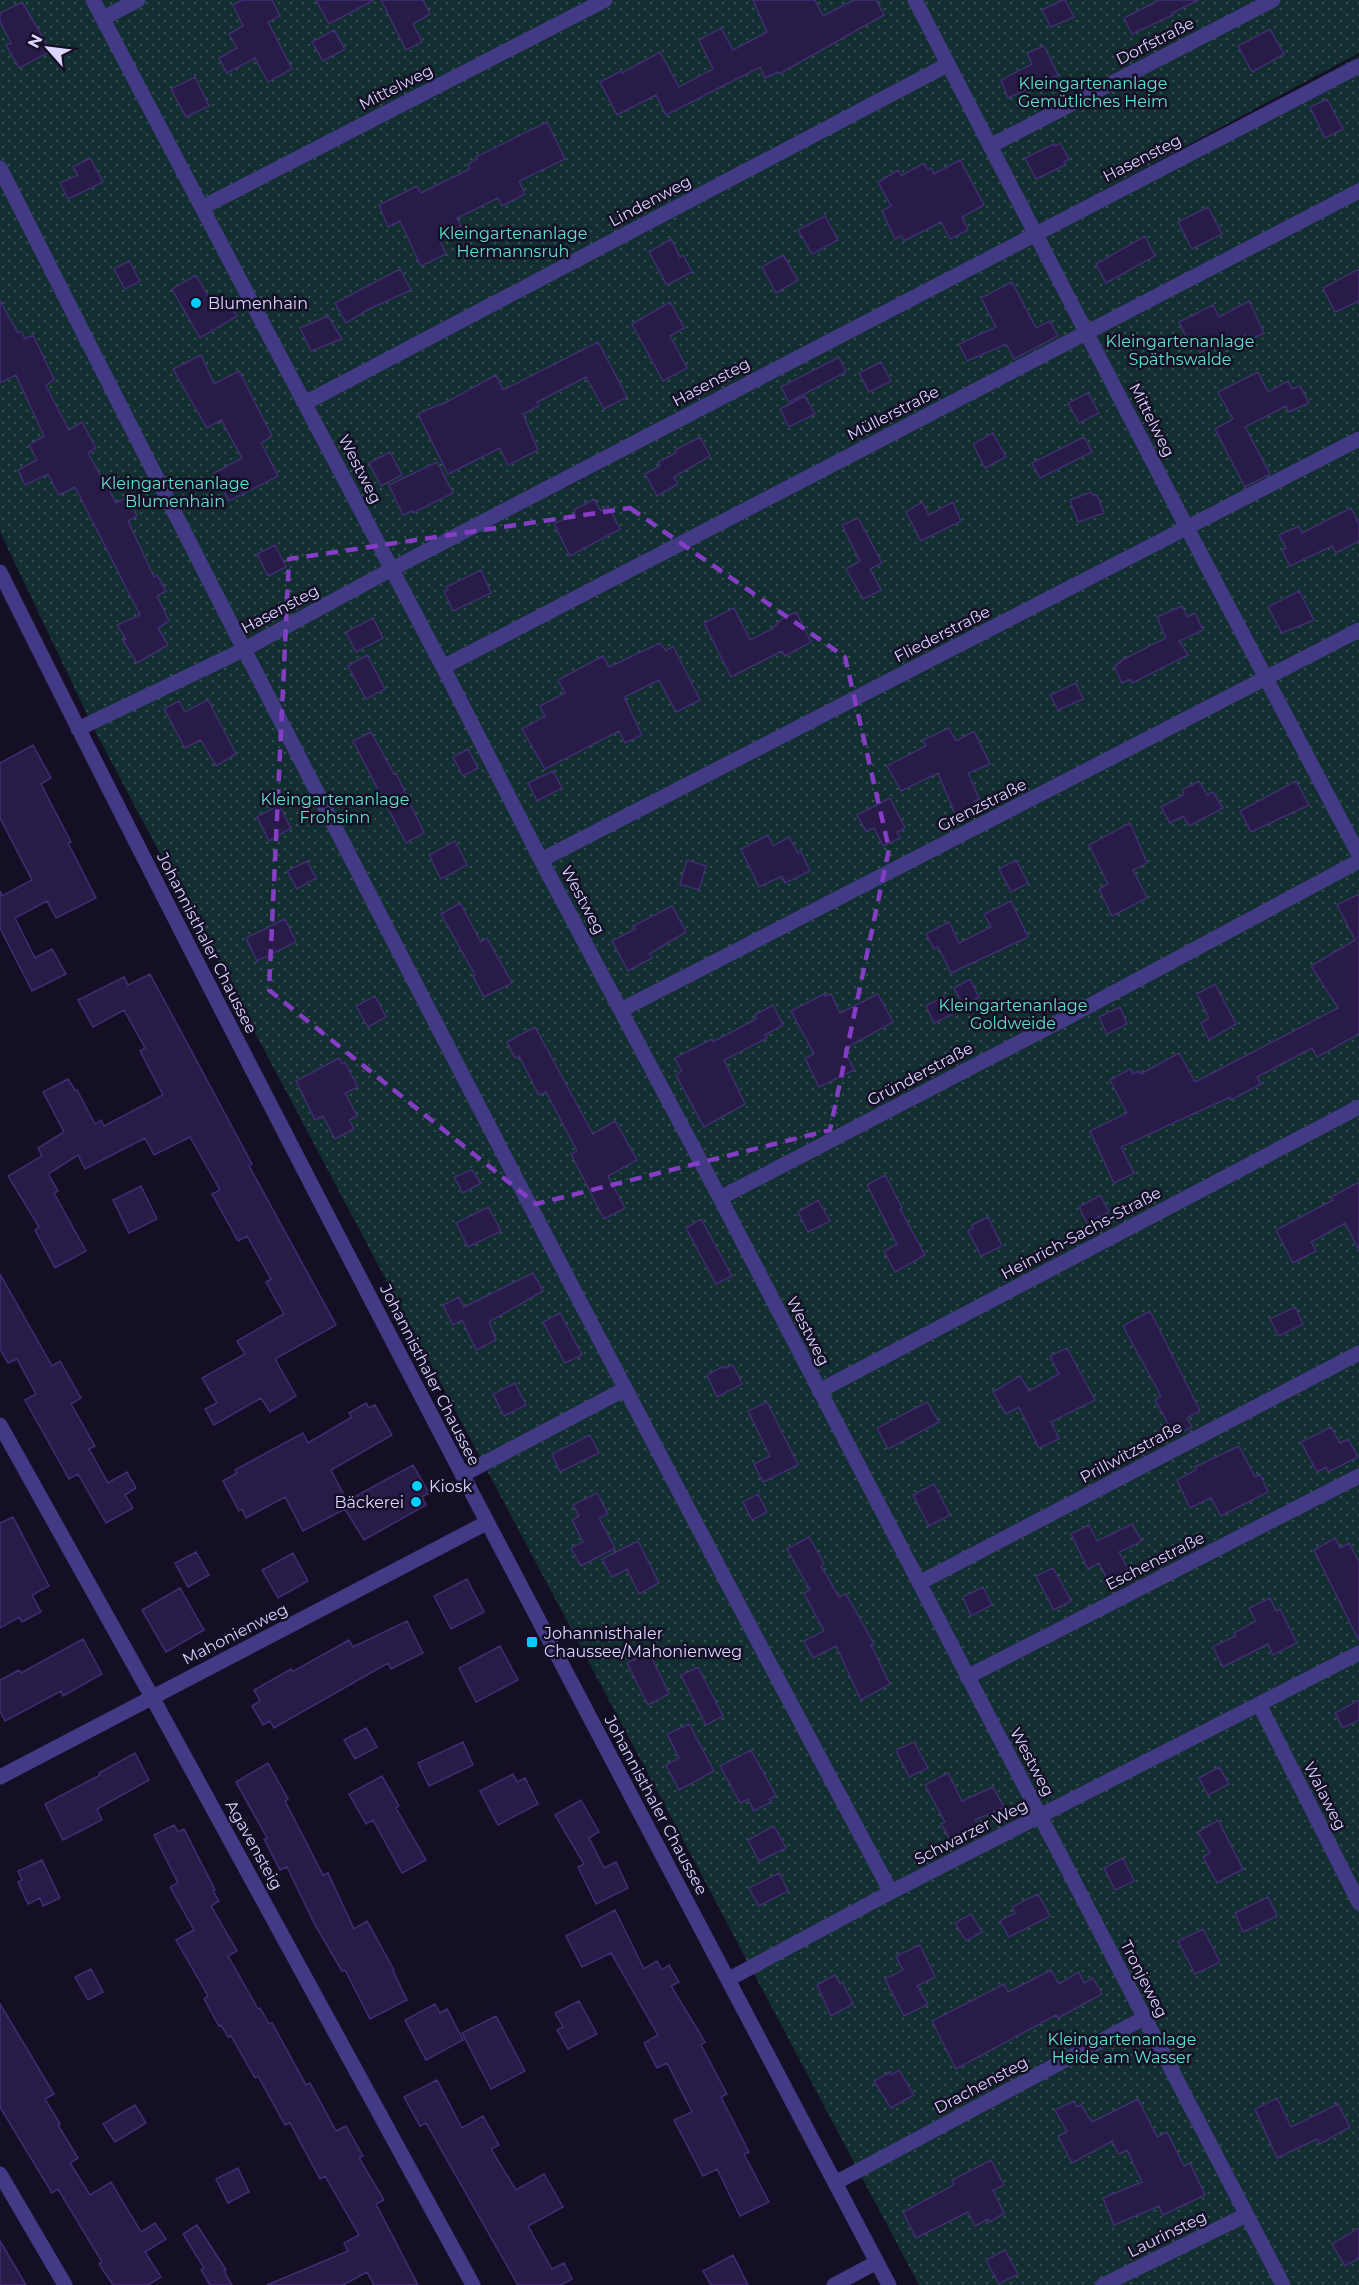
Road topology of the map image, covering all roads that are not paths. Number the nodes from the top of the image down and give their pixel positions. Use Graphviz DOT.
graph roads {
  1 [pos="93,0"];
  2 [pos="138,0"];
  3 [pos="605,0"];
  4 [pos="915,0"];
  5 [pos="1273,0"];
  6 [pos="103,18"];
  7 [pos="947,65"];
  8 [pos="1359,66"];
  9 [pos="990,146"];
  10 [pos="0,168"];
  11 [pos="1359,191"];
  12 [pos="203,207"];
  13 [pos="1035,233"];
  14 [pos="1086,333"];
  15 [pos="305,403"];
  16 [pos="1359,439"];
  17 [pos="1187,528"];
  18 [pos="392,569"];
  19 [pos="0,572"];
  20 [pos="1359,630"];
  21 [pos="243,650"];
  22 [pos="443,667"];
  23 [pos="1265,679"];
  24 [pos="78,729"];
  25 [pos="1359,855"];
  26 [pos="541,860"];
  27 [pos="1359,861"];
  28 [pos="621,1010"];
  29 [pos="1359,1107"];
  30 [pos="720,1198"];
  31 [pos="1359,1353"];
  32 [pos="626,1389"];
  33 [pos="819,1391"];
  34 [pos="0,1425"];
  35 [pos="462,1475"];
  36 [pos="1359,1476"];
  37 [pos="486,1523"];
  38 [pos="919,1583"];
  39 [pos="1359,1653"];
  40 [pos="967,1677"];
  41 [pos="152,1697"];
  42 [pos="1260,1704"];
  43 [pos="0,1777"];
  44 [pos="1040,1817"];
  45 [pos="891,1892"];
  46 [pos="1359,1903"];
  47 [pos="729,1979"];
  48 [pos="1144,2018"];
  49 [pos="0,2174"];
  50 [pos="835,2183"];
  51 [pos="1246,2215"];
  52 [pos="877,2262"];
  53 [pos="65,2285"];
  54 [pos="473,2285"];
  55 [pos="834,2285"];
  56 [pos="889,2285"];
  57 [pos="1103,2285"];
  58 [pos="1283,2285"];
  1 -- 6 [label="street, Westweg"];
  2 -- 6 [label="street"];
  3 -- 12 [label="street, Mittelweg"];
  4 -- 7 [label="street, Mittelweg"];
  5 -- 9 [label="street, Dorfstraße"];
  6 -- 12 [label="street, Westweg"];
  7 -- 9 [label="street, Mittelweg"];
  7 -- 15 [label="street, Lindenweg"];
  8 -- 13 [label="street, Hasensteg"];
  9 -- 13 [label="street, Mittelweg"];
  10 -- 21 [label="street"];
  11 -- 14 [label="street, Müllerstraße"];
  12 -- 15 [label="street, Westweg"];
  13 -- 14 [label="street, Mittelweg"];
  13 -- 18 [label="street, Hasensteg"];
  14 -- 17 [label="street, Mittelweg"];
  14 -- 22 [label="street, Müllerstraße"];
  15 -- 18 [label="street, Westweg"];
  16 -- 17 [label="street, Fliederstraße"];
  17 -- 23 [label="street, Mittelweg"];
  17 -- 26 [label="street, Fliederstraße"];
  18 -- 21 [label="street, Hasensteg"];
  18 -- 22 [label="street, Westweg"];
  19 -- 24 [label="street, Johannisthaler Chaussee"];
  20 -- 23 [label="street, Grenzstraße"];
  21 -- 24 [label="street, Hasensteg"];
  21 -- 32 [label="street"];
  22 -- 26 [label="street, Westweg"];
  23 -- 25 [label="street, Mittelweg"];
  23 -- 28 [label="street, Grenzstraße"];
  24 -- 35 [label="street, Johannisthaler Chaussee"];
  26 -- 28 [label="street, Westweg"];
  27 -- 30 [label="street, Gründerstraße"];
  28 -- 30 [label="street, Westweg"];
  29 -- 33 [label="street, Heinrich-Sachs-Straße"];
  30 -- 33 [label="street, Westweg"];
  31 -- 38 [label="street, Prillwitzstraße"];
  32 -- 35 [label="street"];
  32 -- 45 [label="street"];
  33 -- 38 [label="street, Westweg"];
  34 -- 41 [label="street, Agavensteig"];
  35 -- 37 [label="street, Johannisthaler Chaussee"];
  36 -- 40 [label="street, Eschenstraße"];
  37 -- 41 [label="street, Mahonienweg"];
  37 -- 47 [label="street, Johannisthaler Chaussee"];
  38 -- 40 [label="street, Westweg"];
  39 -- 42 [label="street, Schwarzer Weg"];
  40 -- 44 [label="street, Westweg"];
  41 -- 43 [label="street, Mahonienweg"];
  41 -- 54 [label="street, Agavensteig"];
  42 -- 44 [label="street, Schwarzer Weg"];
  42 -- 46 [label="street, Walaweg"];
  44 -- 45 [label="street, Schwarzer Weg"];
  44 -- 48 [label="street, Tronjeweg"];
  45 -- 47 [label="street, Schwarzer Weg"];
  47 -- 50 [label="street, Johannisthaler Chaussee"];
  48 -- 50 [label="street, Drachensteg"];
  48 -- 51 [label="street, Tronjeweg"];
  49 -- 53 [label="street"];
  50 -- 52 [label="street, Johannisthaler Chaussee"];
  51 -- 57 [label="street, Laurinsteg"];
  51 -- 58 [label="street, Tronjeweg"];
  52 -- 55 [label="street"];
  52 -- 56 [label="street, Johannisthaler Chaussee"];
}
